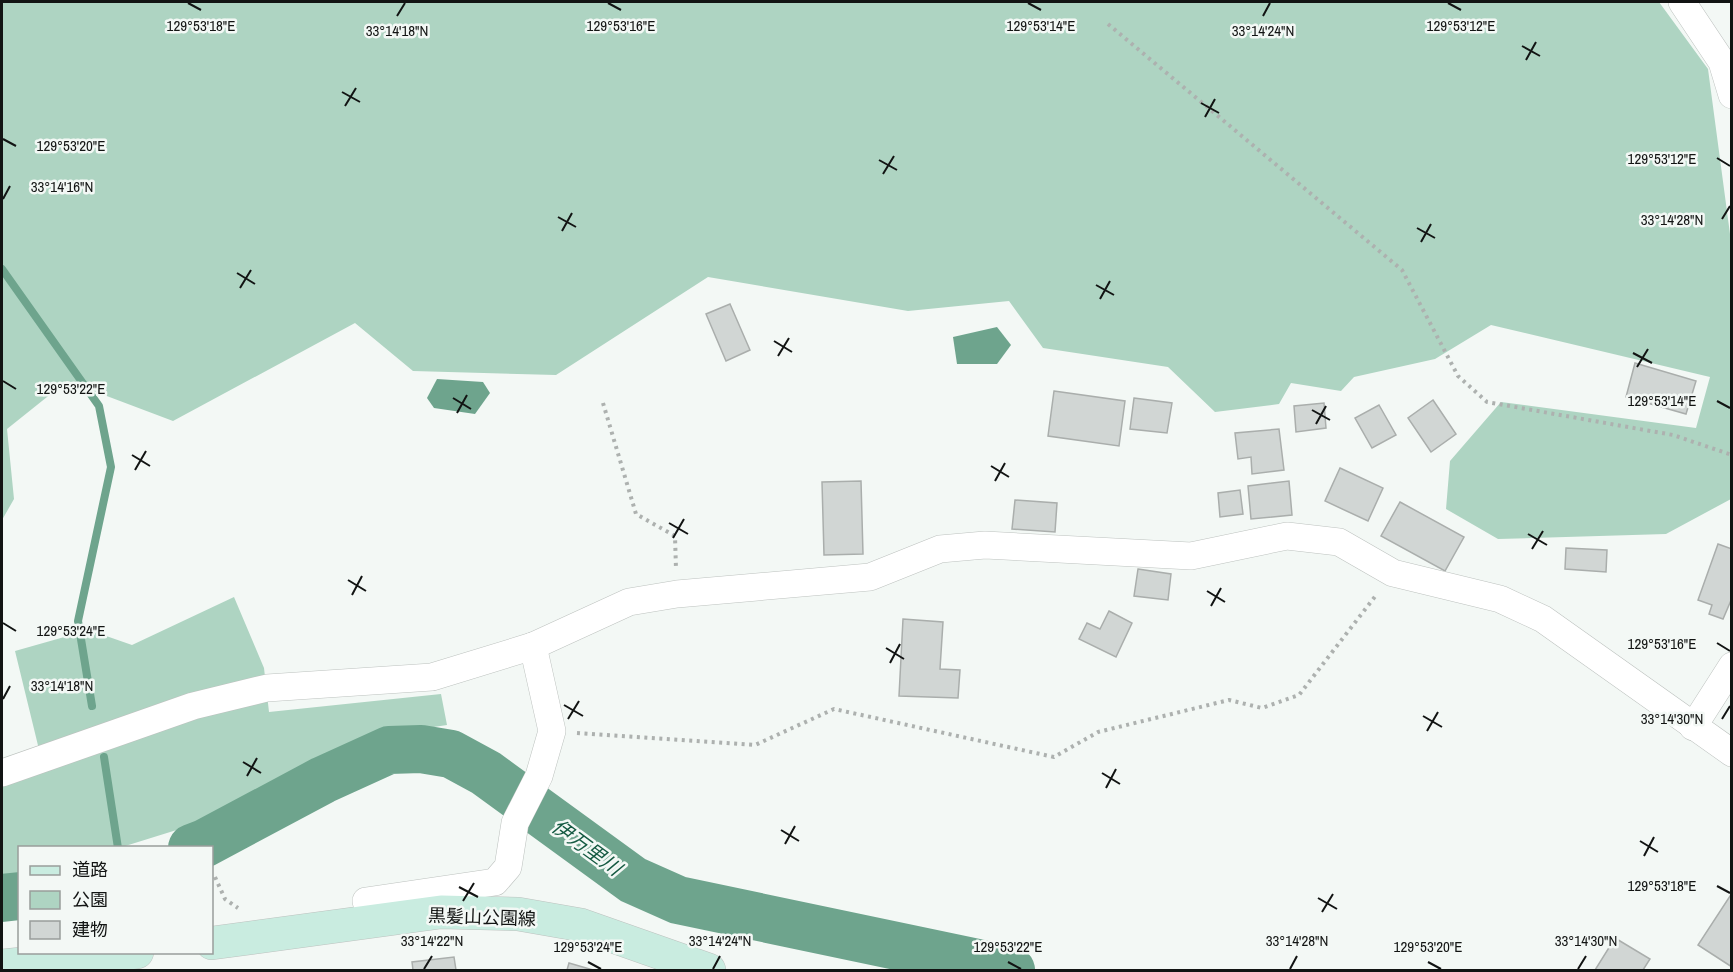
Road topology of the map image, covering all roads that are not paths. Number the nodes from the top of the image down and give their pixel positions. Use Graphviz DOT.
graph roads {
  1 [pos="1682,2"];
  2 [pos="1731,95"];
  3 [pos="534,646"];
  4 [pos="1731,666"];
  5 [pos="1693,727"];
  6 [pos="1731,753"];
  7 [pos="2,773"];
  8 [pos="372,921"];
  9 [pos="213,942"];
  10 [pos="118,954"];
  11 [pos="2,966"];
  12 [pos="709,970"];
  1 -- 2 [label="street"];
  3 -- 5 [label="street"];
  3 -- 7 [label="street"];
  3 -- 8 [label="street"];
  4 -- 5 [label="street"];
  5 -- 6 [label="street"];
  8 -- 9 [label="main road, 黒髪山公園線"];
  8 -- 12 [label="main road, 黒髪山公園線"];
  10 -- 11 [label="main road"];
}
